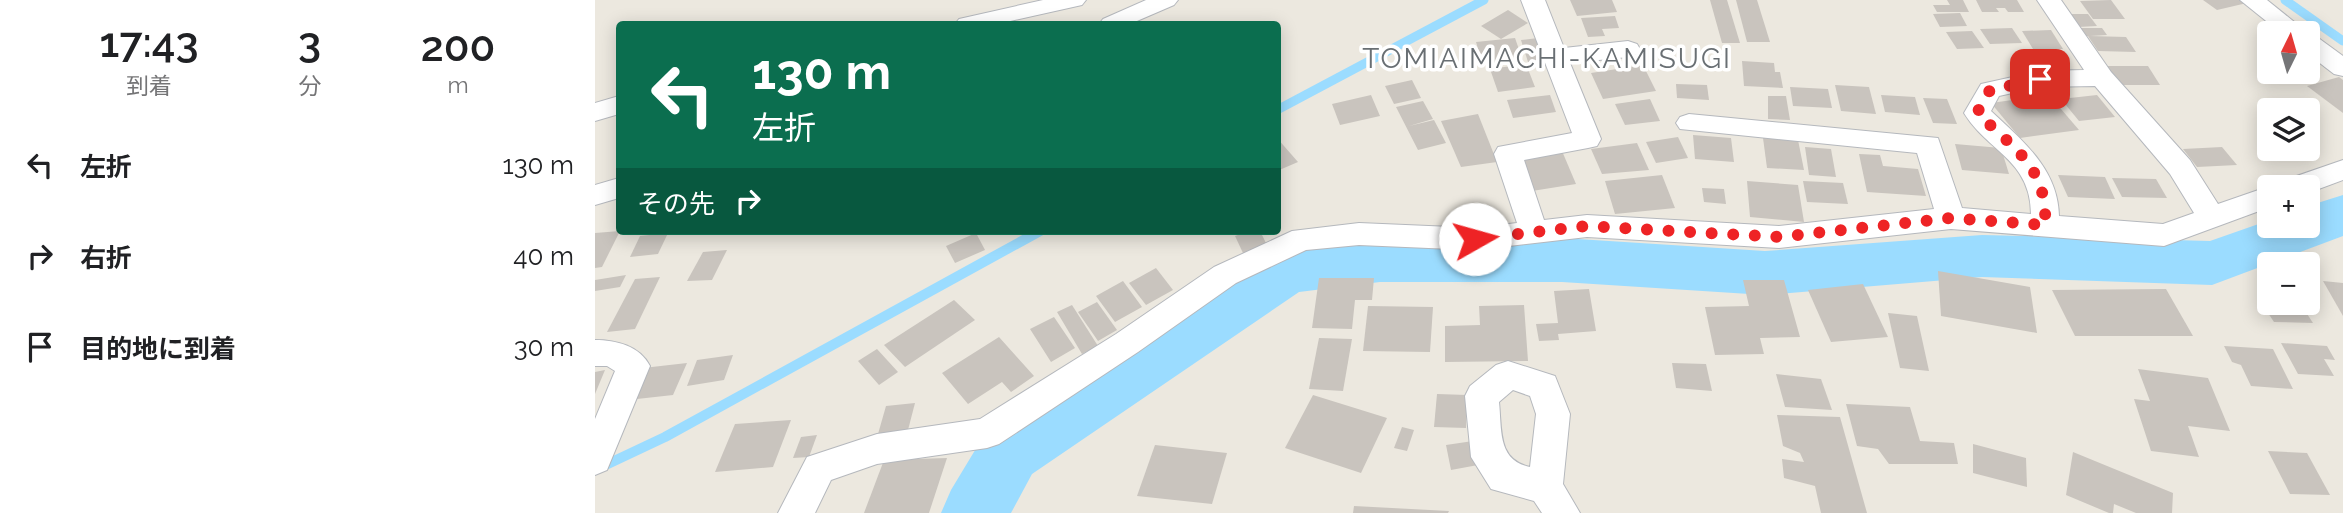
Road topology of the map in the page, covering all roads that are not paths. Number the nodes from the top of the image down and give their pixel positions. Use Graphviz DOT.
graph roads {
  1 [pos="1074,0"];
  2 [pos="1166,0"];
  3 [pos="1533,0"];
  4 [pos="2049,0"];
  5 [pos="2252,0"];
  6 [pos="980,21"];
  7 [pos="1118,21"];
  8 [pos="2280,21"];
  9 [pos="1628,49"];
  10 [pos="2321,52"];
  11 [pos="1556,57"];
  12 [pos="2343,68"];
  13 [pos="2102,78"];
  14 [pos="616,106"];
  15 [pos="595,112"];
  16 [pos="1689,123"];
  17 [pos="2343,170"];
  18 [pos="2320,178"];
  19 [pos="616,189"];
  20 [pos="595,195"];
  21 [pos="2257,201"];
  22 [pos="2212,217"];
  23 [pos="1951,218"];
  24 [pos="2045,225"];
  25 [pos="1534,232"];
  26 [pos="595,353"];
  27 [pos="595,459"];
  28 [pos="796,513"];
  1 -- 6 [label="street"];
  2 -- 7 [label="street"];
  3 -- 11 [label="street"];
  4 -- 13 [label="street"];
  5 -- 8 [label="street"];
  9 -- 11 [label="street"];
  10 -- 12 [label="street"];
  11 -- 25 [label="street"];
  13 -- 22 [label="street"];
  13 -- 24 [label="street"];
  14 -- 15 [label="street"];
  16 -- 23 [label="street"];
  17 -- 18 [label="street"];
  19 -- 20 [label="street"];
  21 -- 22 [label="street"];
  22 -- 24 [label="street"];
  23 -- 24 [label="street"];
  23 -- 25 [label="street"];
  25 -- 28 [label="street"];
  26 -- 27 [label="street"];
}
